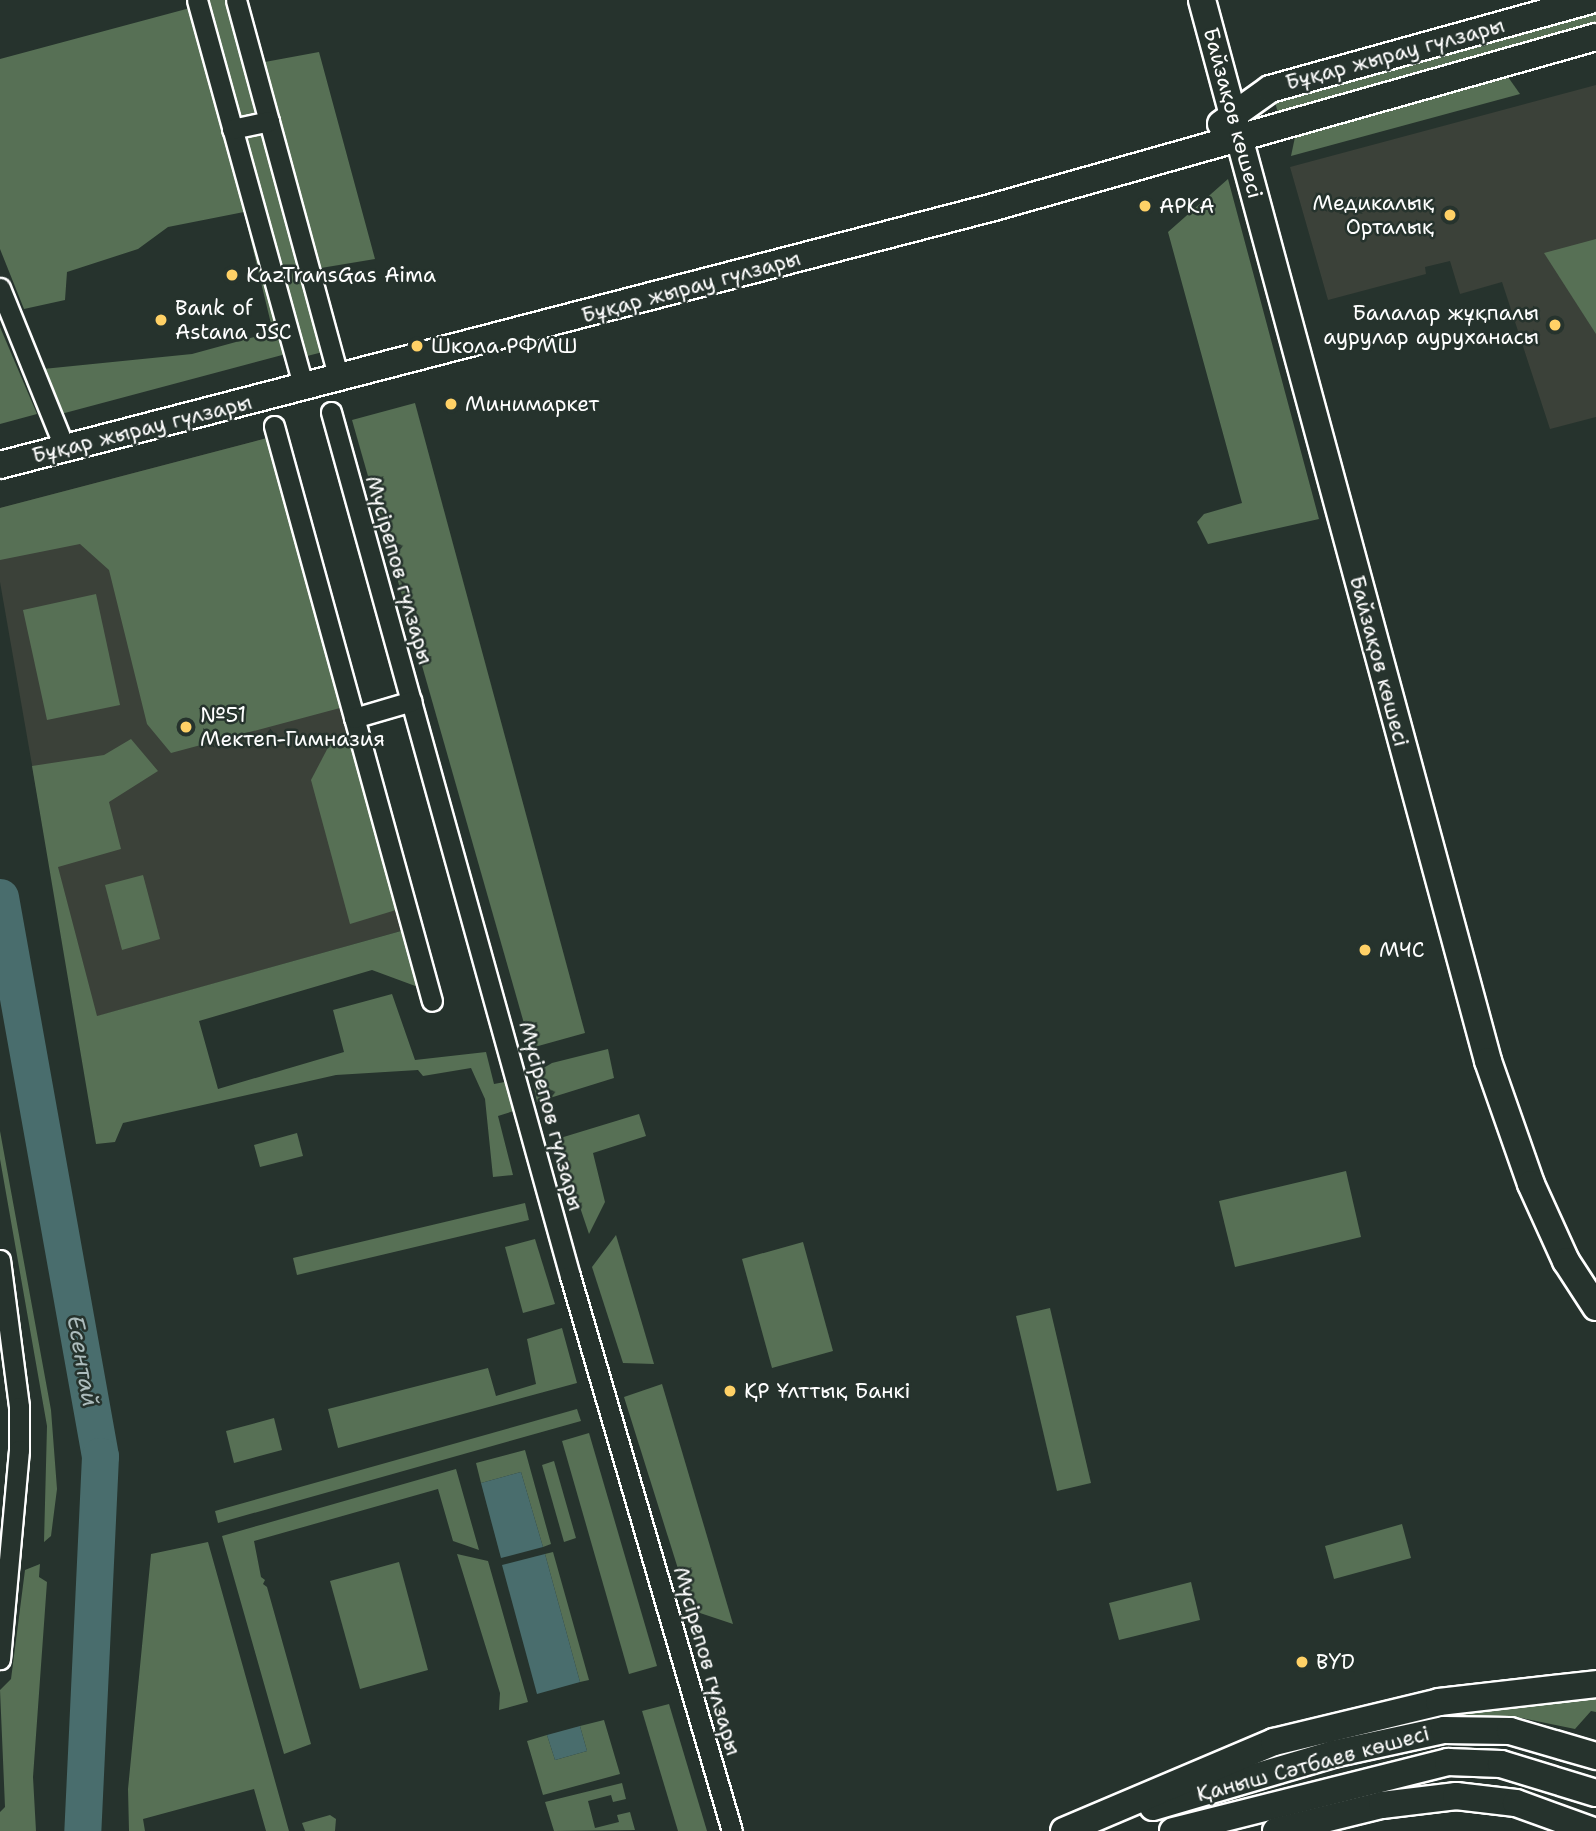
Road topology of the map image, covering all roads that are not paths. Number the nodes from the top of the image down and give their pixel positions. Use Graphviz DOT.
graph roads {
  1 [pos="197,0"];
  2 [pos="236,0"];
  3 [pos="1202,0"];
  4 [pos="1590,0"];
  5 [pos="1596,37"];
  6 [pos="269,121"];
  7 [pos="1237,126"];
  8 [pos="232,129"];
  9 [pos="0,288"];
  10 [pos="339,379"];
  11 [pos="304,388"];
  12 [pos="331,412"];
  13 [pos="274,426"];
  14 [pos="65,449"];
  15 [pos="0,465"];
  16 [pos="412,701"];
  17 [pos="354,718"];
  18 [pos="432,1001"];
  19 [pos="0,1259"];
  20 [pos="1596,1307"];
  21 [pos="0,1658"];
  22 [pos="1596,1684"];
  23 [pos="1596,1756"];
  24 [pos="1596,1793"];
  25 [pos="732,1831"];
  26 [pos="1064,1831"];
  27 [pos="1073,1831"];
  28 [pos="1173,1831"];
  29 [pos="1276,1831"];
  30 [pos="1593,1831"];
  1 -- 8 [label="street"];
  2 -- 6 [label="street"];
  3 -- 7 [label="street, Байзақов көшесі"];
  4 -- 7 [label="street, Бұқар жырау гүлзары"];
  5 -- 7 [label="street, Бұқар жырау гүлзары"];
  6 -- 8 [label="street"];
  6 -- 10 [label="street"];
  7 -- 10 [label="street, Бұқар жырау гүлзары"];
  7 -- 20 [label="street, Байзақов көшесі"];
  8 -- 11 [label="street"];
  9 -- 14 [label="street"];
  10 -- 11 [label="street, Бұқар жырау гүлзары"];
  11 -- 14 [label="street, Бұқар жырау гүлзары"];
  12 -- 16 [label="street, Мүсірепов гүлзары"];
  13 -- 17 [label="street"];
  14 -- 15 [label="street, Бұқар жырау гүлзары"];
  16 -- 17 [label="street"];
  16 -- 25 [label="street, Мүсірепов гүлзары"];
  17 -- 18 [label="street"];
  19 -- 21 [label="street"];
  22 -- 26 [label="street"];
  23 -- 27 [label="street, Қаныш Сәтбаев көшесі"];
  24 -- 28 [label="street, Қаныш Сәтбаев көшесі"];
  29 -- 30 [label="street"];
}
